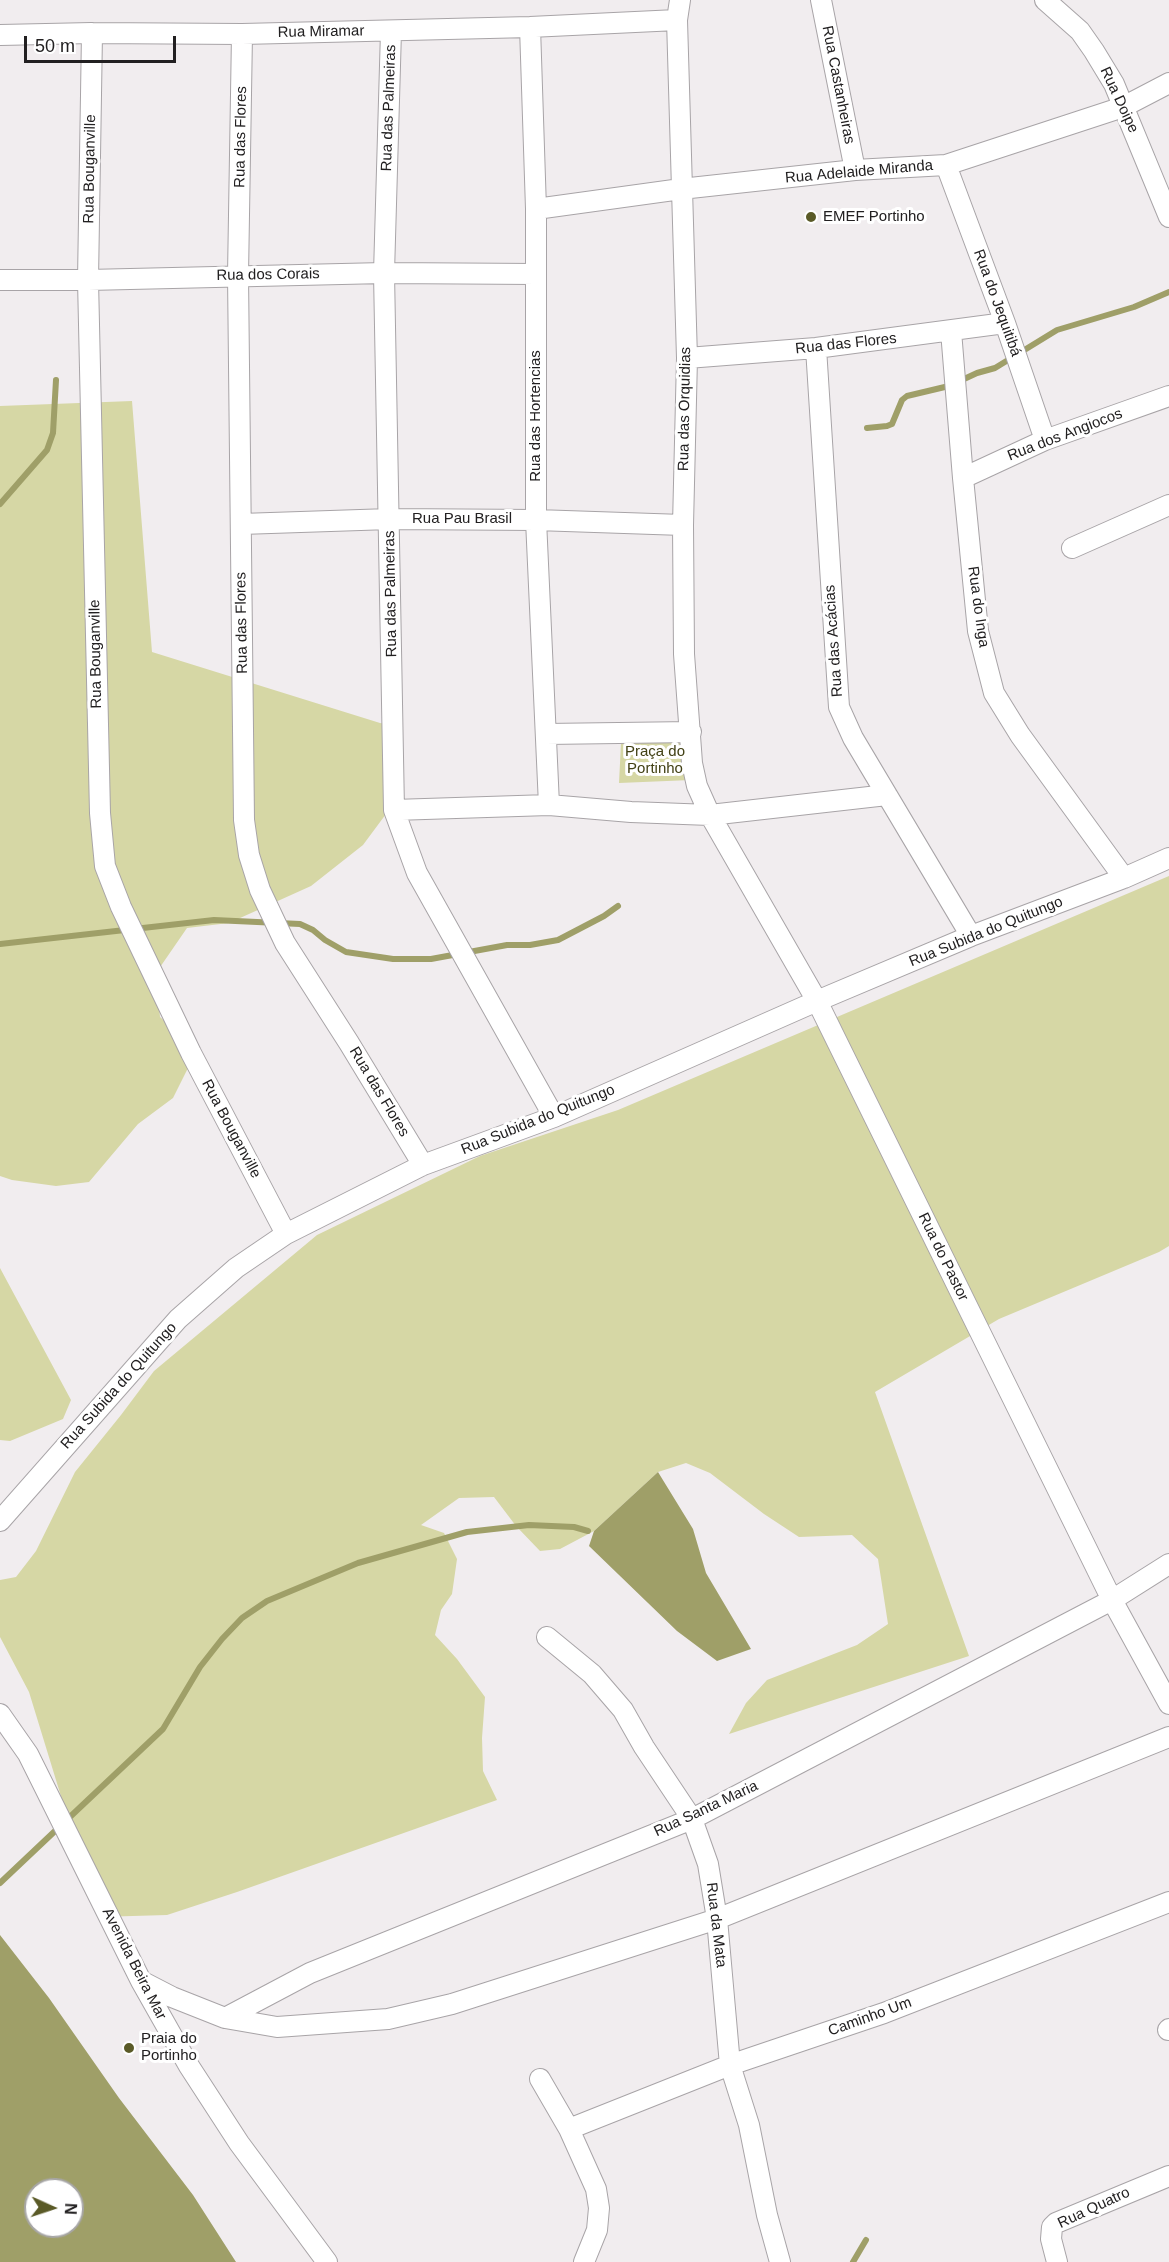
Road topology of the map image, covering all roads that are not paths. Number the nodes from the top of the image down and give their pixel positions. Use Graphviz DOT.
graph roads {
  1 [pos="680,0"];
  2 [pos="821,0"];
  3 [pos="1045,0"];
  4 [pos="677,20"];
  5 [pos="530,27"];
  6 [pos="391,31"];
  7 [pos="92,33"];
  8 [pos="0,34"];
  9 [pos="242,34"];
  10 [pos="1169,83"];
  11 [pos="1123,107"];
  12 [pos="946,165"];
  13 [pos="855,170"];
  14 [pos="681,189"];
  15 [pos="536,209"];
  16 [pos="1169,217"];
  17 [pos="384,273"];
  18 [pos="536,274"];
  19 [pos="238,275"];
  20 [pos="0,280"];
  21 [pos="88,280"];
  22 [pos="1005,323"];
  23 [pos="951,332"];
  24 [pos="816,348"];
  25 [pos="687,358"];
  26 [pos="1169,396"];
  27 [pos="1045,440"];
  28 [pos="963,478"];
  29 [pos="1169,505"];
  30 [pos="390,519"];
  31 [pos="536,520"];
  32 [pos="241,524"];
  33 [pos="683,525"];
  34 [pos="1072,548"];
  35 [pos="691,732"];
  36 [pos="546,734"];
  37 [pos="887,795"];
  38 [pos="549,805"];
  39 [pos="394,810"];
  40 [pos="710,815"];
  41 [pos="1169,858"];
  42 [pos="1124,878"];
  43 [pos="971,936"];
  44 [pos="817,1001"];
  45 [pos="554,1117"];
  46 [pos="423,1165"];
  47 [pos="286,1234"];
  48 [pos="0,1521"];
  49 [pos="1169,1564"];
  50 [pos="1112,1600"];
  51 [pos="547,1637"];
  52 [pos="1169,1704"];
  53 [pos="0,1714"];
  54 [pos="1169,1737"];
  55 [pos="692,1819"];
  56 [pos="1169,1902"];
  57 [pos="717,1919"];
  58 [pos="141,1981"];
  59 [pos="225,2018"];
  60 [pos="730,2065"];
  61 [pos="540,2079"];
  62 [pos="569,2129"];
  63 [pos="1169,2176"];
  64 [pos="327,2262"];
  65 [pos="584,2262"];
  66 [pos="780,2262"];
  67 [pos="1057,2262"];
  1 -- 4 [label="street, Rua das Orquidias"];
  2 -- 13 [label="street, Rua Castanheiras"];
  3 -- 11 [label="street, Rua Doipe"];
  4 -- 5 [label="street, Rua Miramar"];
  4 -- 14 [label="street, Rua das Orquidias"];
  5 -- 6 [label="street, Rua Miramar"];
  5 -- 15 [label="street, Rua das Hortencias"];
  6 -- 9 [label="street, Rua Miramar"];
  6 -- 17 [label="street, Rua das Palmeiras"];
  7 -- 8 [label="street, Rua Miramar"];
  7 -- 9 [label="street, Rua Miramar"];
  7 -- 21 [label="street, Rua Bouganville"];
  9 -- 19 [label="street, Rua das Flores"];
  10 -- 11 [label="street, Rua Adelaide Miranda"];
  11 -- 12 [label="street, Rua Adelaide Miranda"];
  11 -- 16 [label="street, Rua Doipe"];
  12 -- 13 [label="street, Rua Adelaide Miranda"];
  12 -- 22 [label="street, Rua do Jequitibá"];
  13 -- 14 [label="street, Rua Adelaide Miranda"];
  14 -- 15 [label="street, Rua Adelaide Miranda"];
  14 -- 25 [label="street, Rua das Orquidias"];
  15 -- 18 [label="street, Rua das Hortencias"];
  17 -- 18 [label="street, Rua dos Corais"];
  17 -- 19 [label="street, Rua dos Corais"];
  17 -- 30 [label="street, Rua das Palmeiras"];
  18 -- 31 [label="street, Rua das Hortencias"];
  19 -- 21 [label="street, Rua dos Corais"];
  19 -- 32 [label="street, Rua das Flores"];
  20 -- 21 [label="street, Rua dos Corais"];
  21 -- 47 [label="street, Rua Bouganville"];
  22 -- 23 [label="street, Rua das Flores"];
  22 -- 27 [label="street, Rua do Jequitibá"];
  23 -- 24 [label="street, Rua das Flores"];
  23 -- 28 [label="street, Rua do Inga"];
  24 -- 25 [label="street, Rua das Flores"];
  24 -- 37 [label="street, Rua das Acácias"];
  25 -- 33 [label="street, Rua das Orquidias"];
  26 -- 27 [label="street, Rua dos Angiocos"];
  27 -- 28 [label="street, Rua dos Angiocos"];
  28 -- 42 [label="street, Rua do Inga"];
  29 -- 34 [label="street"];
  30 -- 31 [label="street, Rua Pau Brasil"];
  30 -- 32 [label="street, Rua Pau Brasil"];
  30 -- 39 [label="street, Rua das Palmeiras"];
  31 -- 33 [label="street, Rua Pau Brasil"];
  31 -- 36 [label="street, Rua das Hortencias"];
  32 -- 46 [label="street, Rua das Flores"];
  33 -- 35 [label="street, Rua das Orquidias"];
  35 -- 36 [label="street"];
  35 -- 40 [label="street, Rua das Orquidias"];
  36 -- 38 [label="street, Rua das Hortencias"];
  37 -- 40 [label="street"];
  37 -- 43 [label="street, Rua das Acácias"];
  38 -- 39 [label="street"];
  38 -- 40 [label="street"];
  39 -- 45 [label="street, Rua das Palmeiras"];
  40 -- 44 [label="street, Rua do Pastor"];
  41 -- 42 [label="street, Rua Subida do Quitungo"];
  42 -- 43 [label="street, Rua Subida do Quitungo"];
  43 -- 44 [label="street, Rua Subida do Quitungo"];
  44 -- 45 [label="street, Rua Subida do Quitungo"];
  44 -- 50 [label="street, Rua do Pastor"];
  45 -- 46 [label="street, Rua Subida do Quitungo"];
  46 -- 47 [label="street, Rua Subida do Quitungo"];
  47 -- 48 [label="street, Rua Subida do Quitungo"];
  49 -- 50 [label="street, Rua Santa Maria"];
  50 -- 52 [label="street, Rua do Pastor"];
  50 -- 55 [label="street, Rua Santa Maria"];
  51 -- 55 [label="street, Rua da Mata"];
  53 -- 58 [label="street, Avenida Beira Mar"];
  54 -- 57 [label="street"];
  55 -- 57 [label="street, Rua da Mata"];
  55 -- 59 [label="street, Rua Santa Maria"];
  56 -- 60 [label="street, Caminho Um"];
  57 -- 59 [label="street"];
  57 -- 60 [label="street, Rua da Mata"];
  58 -- 59 [label="street"];
  58 -- 64 [label="street, Avenida Beira Mar"];
  60 -- 62 [label="street, Caminho Um"];
  60 -- 66 [label="street, Rua da Mata"];
  61 -- 62 [label="street"];
  62 -- 65 [label="street"];
  63 -- 67 [label="street, Rua Quatro"];
}
